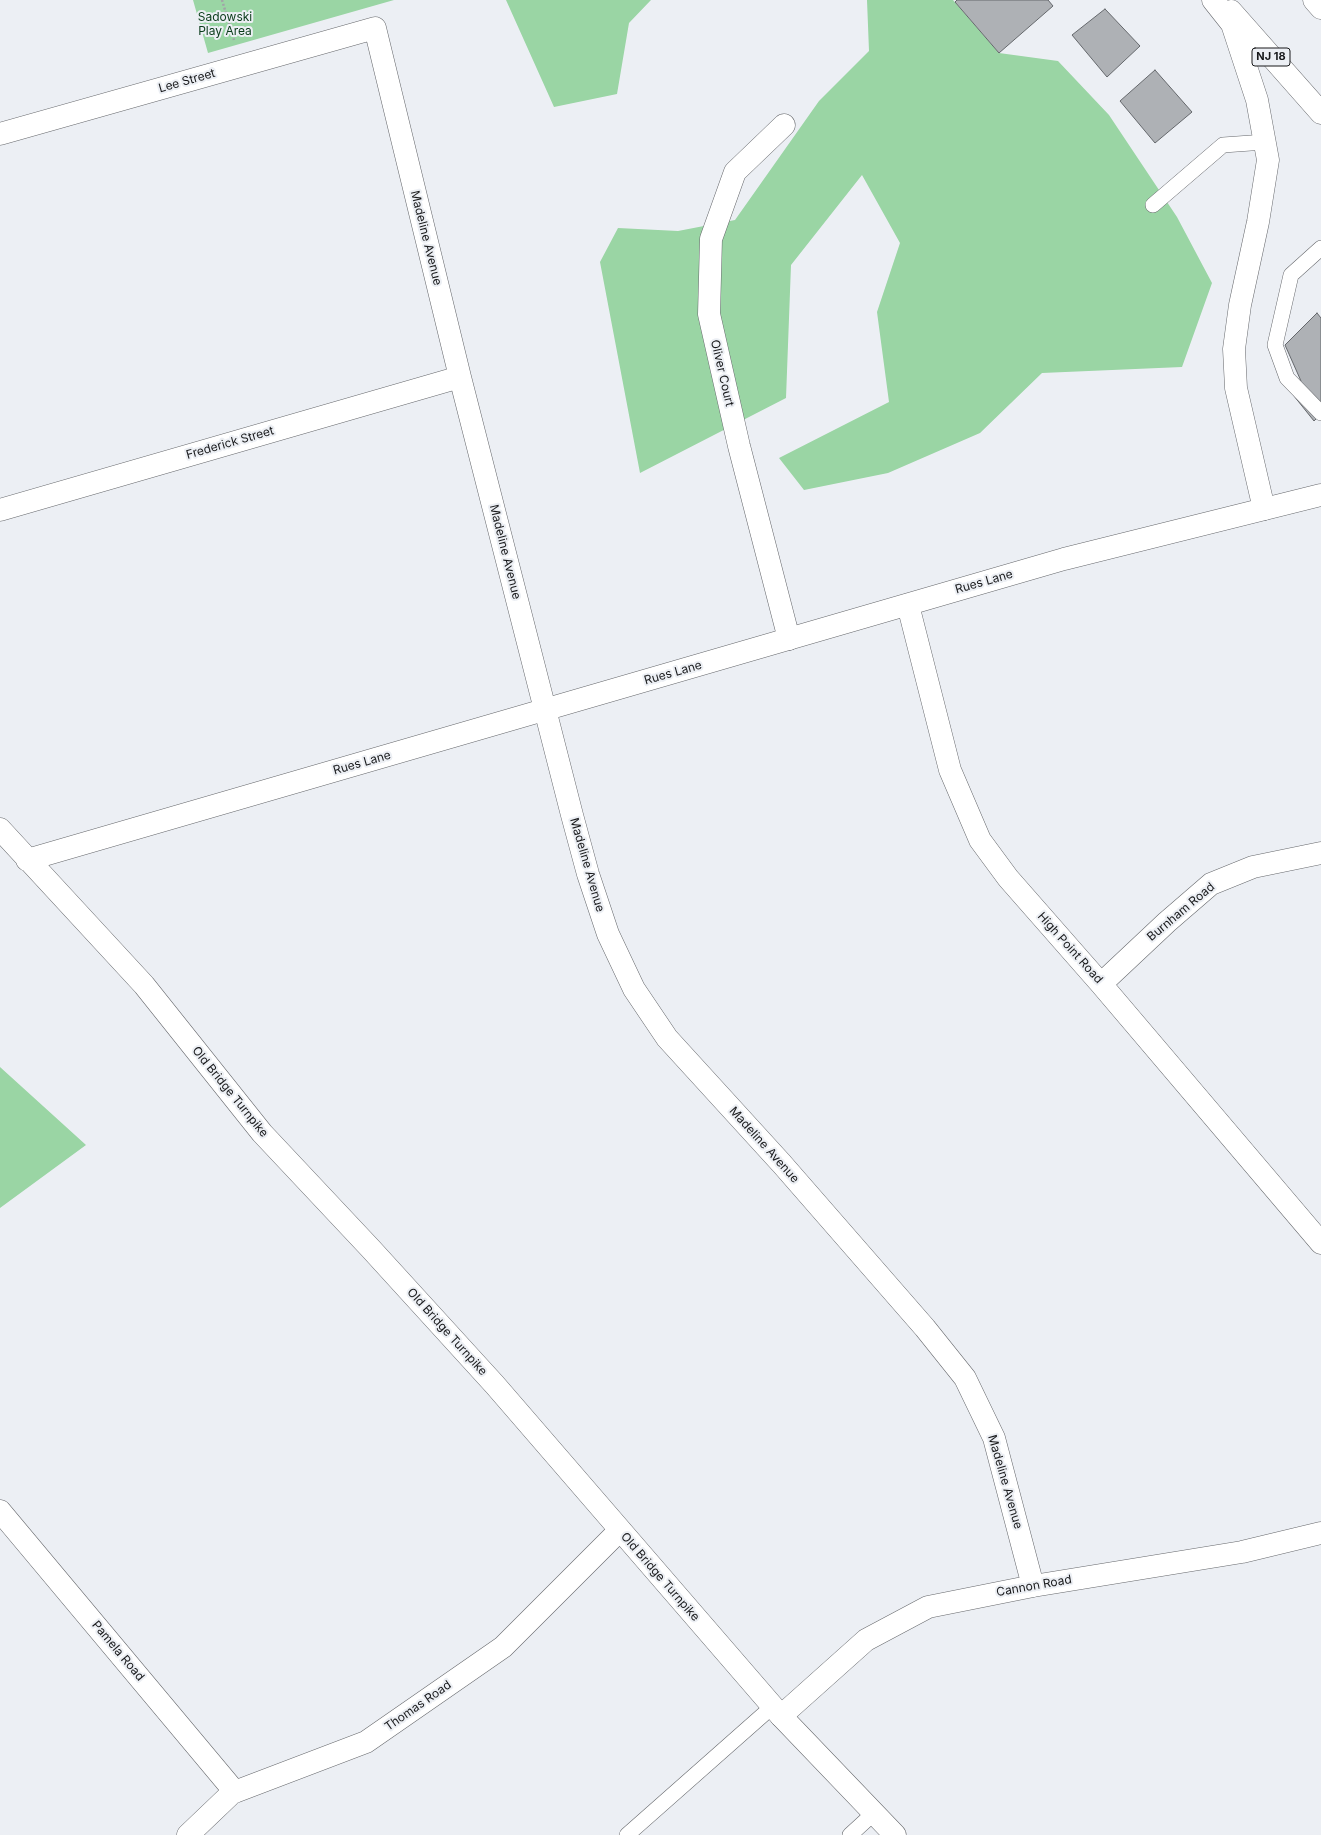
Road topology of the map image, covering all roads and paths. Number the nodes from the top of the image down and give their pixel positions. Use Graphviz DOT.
graph roads {
  1 [pos="222,0"];
  2 [pos="1213,0"];
  3 [pos="1221,0"];
  4 [pos="1314,0"];
  5 [pos="1321,8"];
  6 [pos="375,28"];
  7 [pos="242,65"];
  8 [pos="1321,113"];
  9 [pos="784,125"];
  10 [pos="0,134"];
  11 [pos="1265,142"];
  12 [pos="1153,205"];
  13 [pos="1321,248"];
  14 [pos="460,377"];
  15 [pos="1321,413"];
  16 [pos="1321,495"];
  17 [pos="1264,509"];
  18 [pos="0,510"];
  19 [pos="908,605"];
  20 [pos="789,639"];
  21 [pos="546,710"];
  22 [pos="0,829"];
  23 [pos="1321,853"];
  24 [pos="28,860"];
  25 [pos="1101,984"];
  26 [pos="1321,1243"];
  27 [pos="0,1510"];
  28 [pos="619,1531"];
  29 [pos="1321,1533"];
  30 [pos="1033,1586"];
  31 [pos="777,1711"];
  32 [pos="235,1792"];
  33 [pos="874,1813"];
  34 [pos="188,1835"];
  35 [pos="627,1835"];
  36 [pos="850,1835"];
  37 [pos="895,1835"];
  1 -- 7 [label="path"];
  2 -- 11 [label="main road"];
  3 -- 8 [label="main road, NJ 18"];
  4 -- 5 [label="main road"];
  6 -- 7 [label="main road, Lee Street"];
  6 -- 14 [label="main road, Madeline Avenue"];
  7 -- 10 [label="main road, Lee Street"];
  9 -- 20 [label="main road, Oliver Court"];
  11 -- 12 [label="lane"];
  11 -- 17 [label="main road"];
  13 -- 15 [label="lane"];
  14 -- 18 [label="main road, Frederick Street"];
  14 -- 21 [label="main road, Madeline Avenue"];
  16 -- 17 [label="main road, Rues Lane"];
  17 -- 19 [label="main road, Rues Lane"];
  19 -- 20 [label="main road, Rues Lane"];
  19 -- 25 [label="main road, High Point Road"];
  20 -- 21 [label="main road, Rues Lane"];
  21 -- 24 [label="main road, Rues Lane"];
  21 -- 30 [label="main road, Madeline Avenue"];
  22 -- 24 [label="main road, Old Bridge Turnpike"];
  23 -- 25 [label="main road, Burnham Road"];
  24 -- 28 [label="main road, Old Bridge Turnpike"];
  25 -- 26 [label="main road, High Point Road"];
  27 -- 32 [label="main road, Pamela Road"];
  28 -- 31 [label="main road, Old Bridge Turnpike"];
  28 -- 32 [label="main road, Thomas Road"];
  29 -- 30 [label="main road, Cannon Road"];
  30 -- 31 [label="main road, Cannon Road"];
  31 -- 33 [label="main road, Old Bridge Turnpike"];
  31 -- 35 [label="lane"];
  32 -- 34 [label="main road, Thomas Road"];
  33 -- 36 [label="lane"];
  33 -- 37 [label="main road, Old Bridge Turnpike"];
}
